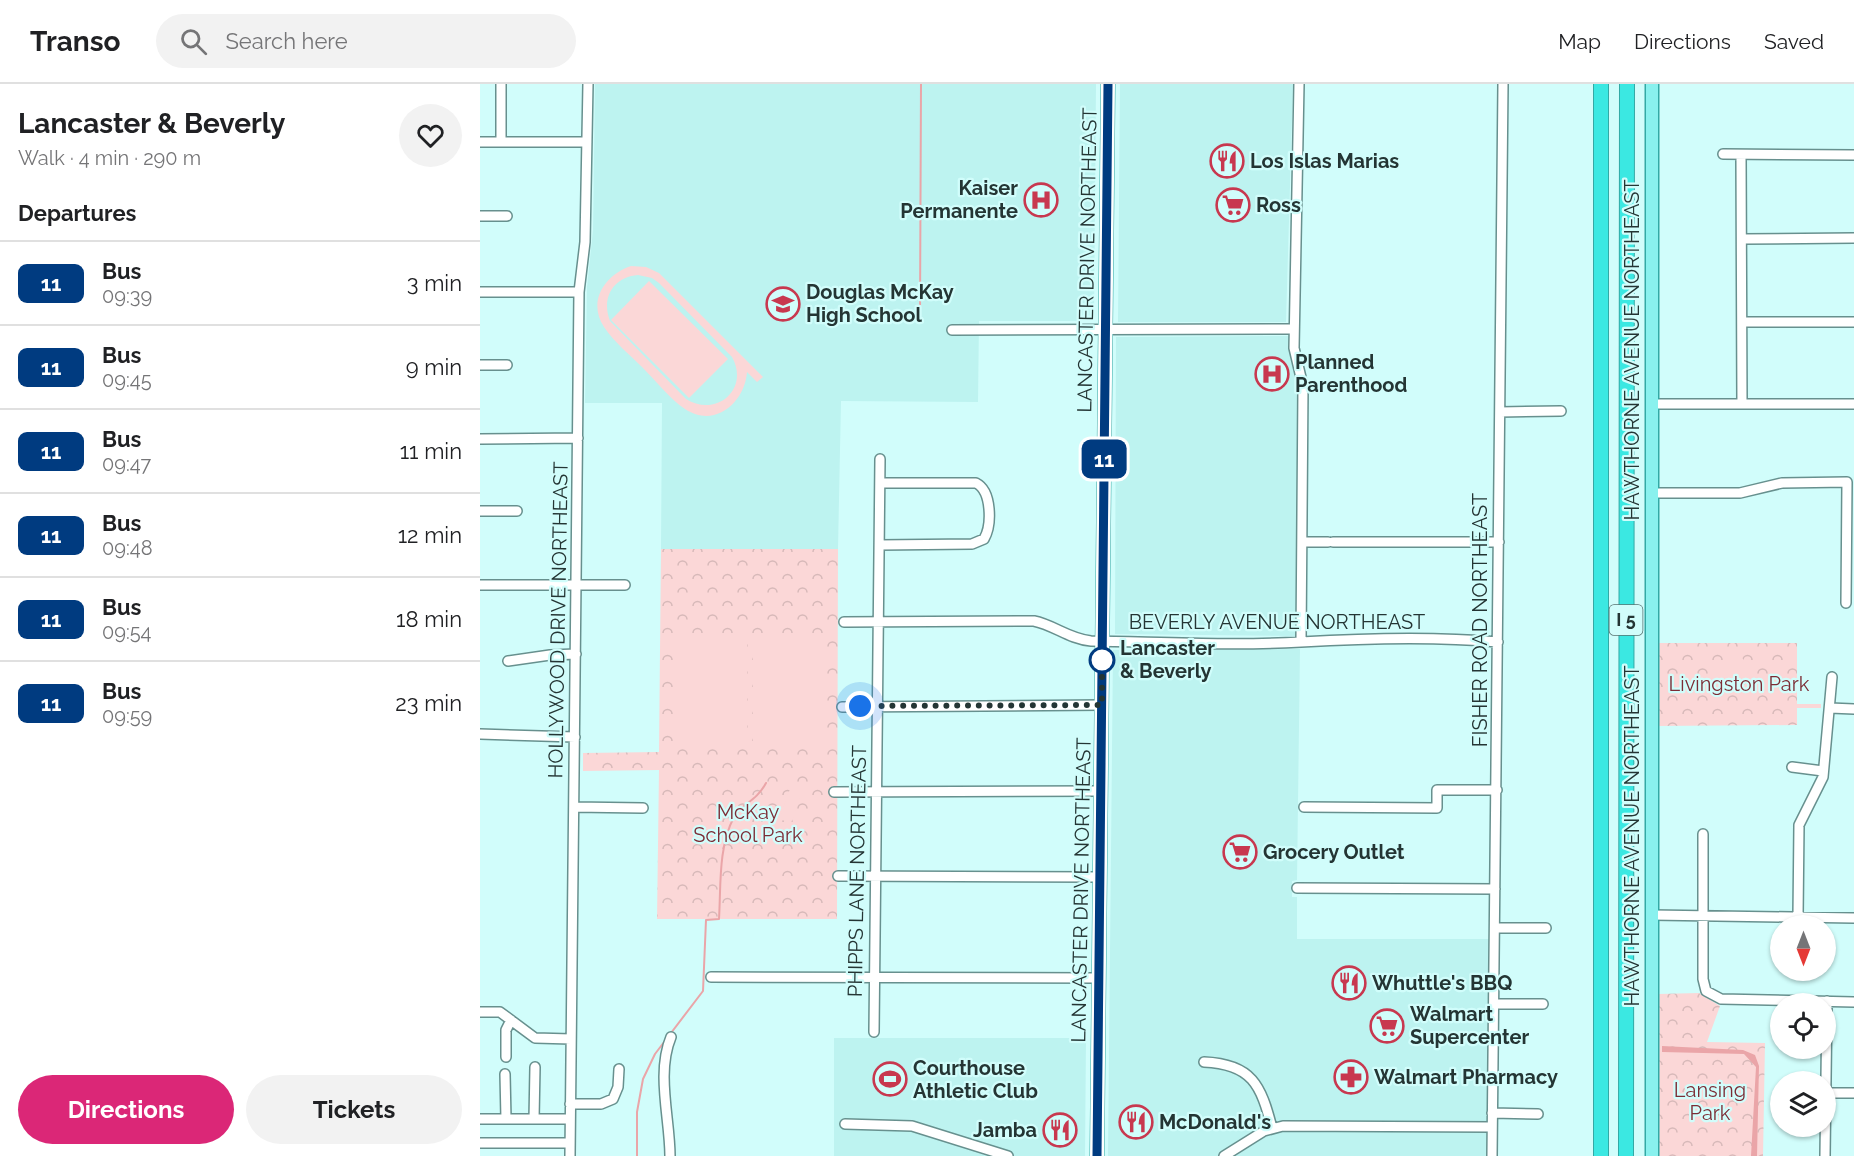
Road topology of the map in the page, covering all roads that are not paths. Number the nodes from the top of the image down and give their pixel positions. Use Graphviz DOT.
graph roads {
  1 [pos="501,84"];
  2 [pos="588,84"];
  3 [pos="1108,84"];
  4 [pos="1299,84"];
  5 [pos="1503,84"];
  6 [pos="1595,84"];
  7 [pos="1601,84"];
  8 [pos="1627,84"];
  9 [pos="1652,84"];
  10 [pos="1601,129"];
  11 [pos="480,142"];
  12 [pos="501,142"];
  13 [pos="587,142"];
  14 [pos="1723,154"];
  15 [pos="1854,155"];
  16 [pos="1741,156"];
  17 [pos="480,216"];
  18 [pos="507,216"];
  19 [pos="1743,238"];
  20 [pos="1854,238"];
  21 [pos="480,292"];
  22 [pos="579,292"];
  23 [pos="1742,322"];
  24 [pos="1854,322"];
  25 [pos="1294,329"];
  26 [pos="952,330"];
  27 [pos="1105,330"];
  28 [pos="480,365"];
  29 [pos="507,365"];
  30 [pos="1652,404"];
  31 [pos="1742,404"];
  32 [pos="1854,405"];
  33 [pos="1561,411"];
  34 [pos="1500,412"];
  35 [pos="578,438"];
  36 [pos="480,439"];
  37 [pos="880,459"];
  38 [pos="881,483"];
  39 [pos="1652,493"];
  40 [pos="480,511"];
  41 [pos="517,511"];
  42 [pos="1302,542"];
  43 [pos="1499,542"];
  44 [pos="880,545"];
  45 [pos="1851,568"];
  46 [pos="576,584"];
  47 [pos="480,585"];
  48 [pos="625,585"];
  49 [pos="1846,603"];
  50 [pos="844,622"];
  51 [pos="878,622"];
  52 [pos="1102,641"];
  53 [pos="1301,642"];
  54 [pos="1498,642"];
  55 [pos="576,654"];
  56 [pos="508,661"];
  57 [pos="1832,677"];
  58 [pos="1102,705"];
  59 [pos="842,706"];
  60 [pos="878,706"];
  61 [pos="1830,708"];
  62 [pos="1854,708"];
  63 [pos="480,734"];
  64 [pos="575,736"];
  65 [pos="1792,767"];
  66 [pos="1823,771"];
  67 [pos="1497,790"];
  68 [pos="1101,791"];
  69 [pos="834,792"];
  70 [pos="876,792"];
  71 [pos="574,807"];
  72 [pos="1304,807"];
  73 [pos="643,808"];
  74 [pos="1703,834"];
  75 [pos="838,876"];
  76 [pos="874,876"];
  77 [pos="1100,877"];
  78 [pos="1297,888"];
  79 [pos="1495,889"];
  80 [pos="1652,915"];
  81 [pos="1703,915"];
  82 [pos="1798,915"];
  83 [pos="1770,916"];
  84 [pos="1836,917"];
  85 [pos="1854,918"];
  86 [pos="1495,928"];
  87 [pos="1546,928"];
  88 [pos="711,977"];
  89 [pos="874,977"];
  90 [pos="1099,978"];
  91 [pos="1770,1000"];
  92 [pos="1836,1001"];
  93 [pos="1854,1002"];
  94 [pos="1494,1004"];
  95 [pos="1543,1004"];
  96 [pos="480,1012"];
  97 [pos="511,1020"];
  98 [pos="874,1032"];
  99 [pos="671,1037"];
  100 [pos="571,1039"];
  101 [pos="506,1057"];
  102 [pos="1204,1062"];
  103 [pos="535,1067"];
  104 [pos="619,1069"];
  105 [pos="505,1074"];
  106 [pos="1836,1093"];
  107 [pos="1854,1093"];
  108 [pos="570,1104"];
  109 [pos="1492,1113"];
  110 [pos="1538,1114"];
  111 [pos="480,1119"];
  112 [pos="506,1119"];
  113 [pos="534,1119"];
  114 [pos="570,1119"];
  115 [pos="845,1124"];
  116 [pos="1492,1126"];
  117 [pos="1272,1128"];
  118 [pos="1826,1137"];
  119 [pos="480,1143"];
  120 [pos="570,1143"];
  121 [pos="570,1156"];
  122 [pos="670,1156"];
  123 [pos="1008,1156"];
  124 [pos="1097,1156"];
  125 [pos="1224,1156"];
  126 [pos="1492,1156"];
  127 [pos="1601,1156"];
  128 [pos="1626,1156"];
  129 [pos="1652,1156"];
  130 [pos="1826,1156"];
  1 -- 12 [label="street"];
  2 -- 13 [label="street, HOLLYWOOD DRIVE NORTHEAST"];
  3 -- 27 [label="main road, LANCASTER DRIVE NORTHEAST"];
  4 -- 25 [label="street"];
  5 -- 34 [label="street, FISHER ROAD NORTHEAST"];
  6 -- 10 [label="highway, I 5"];
  7 -- 10 [label="highway, I 5"];
  8 -- 128 [label="highway, I 5"];
  9 -- 30 [label="main road, HAWTHORNE AVENUE NORTHEAST"];
  10 -- 127 [label="highway, I 5"];
  11 -- 12 [label="street"];
  12 -- 13 [label="street"];
  13 -- 22 [label="street, HOLLYWOOD DRIVE NORTHEAST"];
  14 -- 16 [label="street"];
  15 -- 16 [label="street"];
  16 -- 19 [label="street"];
  17 -- 18 [label="street"];
  19 -- 20 [label="street"];
  19 -- 23 [label="street"];
  21 -- 22 [label="street"];
  22 -- 35 [label="street, HOLLYWOOD DRIVE NORTHEAST"];
  23 -- 24 [label="street"];
  23 -- 31 [label="street"];
  25 -- 27 [label="street"];
  25 -- 42 [label="street"];
  26 -- 27 [label="street"];
  27 -- 52 [label="main road, LANCASTER DRIVE NORTHEAST"];
  28 -- 29 [label="street"];
  30 -- 31 [label="street"];
  30 -- 39 [label="main road, HAWTHORNE AVENUE NORTHEAST"];
  31 -- 32 [label="street"];
  33 -- 34 [label="street"];
  34 -- 43 [label="street, FISHER ROAD NORTHEAST"];
  35 -- 36 [label="street"];
  35 -- 46 [label="street, HOLLYWOOD DRIVE NORTHEAST"];
  37 -- 38 [label="street, PHIPPS LANE NORTHEAST"];
  38 -- 44 [label="street, PHIPPS LANE NORTHEAST"];
  38 -- 44 [label="street"];
  39 -- 45 [label="street"];
  39 -- 80 [label="main road, HAWTHORNE AVENUE NORTHEAST"];
  40 -- 41 [label="street"];
  42 -- 43 [label="street"];
  42 -- 53 [label="street"];
  43 -- 54 [label="street, FISHER ROAD NORTHEAST"];
  44 -- 51 [label="street, PHIPPS LANE NORTHEAST"];
  45 -- 49 [label="street"];
  46 -- 47 [label="street"];
  46 -- 48 [label="street"];
  46 -- 55 [label="street, HOLLYWOOD DRIVE NORTHEAST"];
  50 -- 51 [label="street, BEVERLY AVENUE NORTHEAST"];
  51 -- 52 [label="street, BEVERLY AVENUE NORTHEAST"];
  51 -- 60 [label="street, PHIPPS LANE NORTHEAST"];
  52 -- 53 [label="street, BEVERLY AVENUE NORTHEAST"];
  52 -- 58 [label="main road, LANCASTER DRIVE NORTHEAST"];
  53 -- 54 [label="street, BEVERLY AVENUE NORTHEAST"];
  54 -- 67 [label="street, FISHER ROAD NORTHEAST"];
  55 -- 56 [label="street"];
  55 -- 64 [label="street, HOLLYWOOD DRIVE NORTHEAST"];
  57 -- 61 [label="street"];
  58 -- 60 [label="street"];
  58 -- 68 [label="main road, LANCASTER DRIVE NORTHEAST"];
  59 -- 60 [label="street"];
  60 -- 70 [label="street, PHIPPS LANE NORTHEAST"];
  61 -- 62 [label="street"];
  61 -- 66 [label="street"];
  63 -- 64 [label="street"];
  64 -- 71 [label="street, HOLLYWOOD DRIVE NORTHEAST"];
  65 -- 66 [label="street"];
  66 -- 82 [label="street"];
  67 -- 72 [label="street"];
  67 -- 79 [label="street, FISHER ROAD NORTHEAST"];
  68 -- 70 [label="street"];
  68 -- 77 [label="main road, LANCASTER DRIVE NORTHEAST"];
  69 -- 70 [label="street"];
  70 -- 76 [label="street, PHIPPS LANE NORTHEAST"];
  71 -- 73 [label="street"];
  71 -- 100 [label="street, HOLLYWOOD DRIVE NORTHEAST"];
  74 -- 81 [label="street"];
  75 -- 76 [label="street"];
  76 -- 77 [label="street"];
  76 -- 89 [label="street, PHIPPS LANE NORTHEAST"];
  77 -- 90 [label="main road, LANCASTER DRIVE NORTHEAST"];
  78 -- 79 [label="street"];
  79 -- 86 [label="street, FISHER ROAD NORTHEAST"];
  80 -- 81 [label="street"];
  80 -- 129 [label="main road, HAWTHORNE AVENUE NORTHEAST"];
  81 -- 83 [label="street"];
  81 -- 91 [label="street"];
  84 -- 85 [label="street"];
  86 -- 87 [label="street"];
  86 -- 94 [label="street, FISHER ROAD NORTHEAST"];
  88 -- 89 [label="street"];
  89 -- 90 [label="street"];
  89 -- 98 [label="street, PHIPPS LANE NORTHEAST"];
  90 -- 124 [label="main road, LANCASTER DRIVE NORTHEAST"];
  92 -- 93 [label="street"];
  94 -- 95 [label="street"];
  94 -- 109 [label="street, FISHER ROAD NORTHEAST"];
  96 -- 97 [label="street"];
  97 -- 100 [label="street"];
  97 -- 101 [label="street"];
  99 -- 122 [label="street"];
  100 -- 108 [label="street, HOLLYWOOD DRIVE NORTHEAST"];
  102 -- 117 [label="street"];
  103 -- 113 [label="street"];
  104 -- 108 [label="street"];
  105 -- 112 [label="street"];
  106 -- 107 [label="street"];
  108 -- 114 [label="street, HOLLYWOOD DRIVE NORTHEAST"];
  109 -- 110 [label="street"];
  109 -- 116 [label="street, FISHER ROAD NORTHEAST"];
  111 -- 112 [label="street"];
  112 -- 113 [label="street"];
  113 -- 114 [label="street"];
  114 -- 120 [label="street, HOLLYWOOD DRIVE NORTHEAST"];
  115 -- 123 [label="street"];
  116 -- 117 [label="street"];
  116 -- 126 [label="street, FISHER ROAD NORTHEAST"];
  117 -- 125 [label="street"];
  118 -- 130 [label="street"];
  119 -- 120 [label="street"];
  120 -- 121 [label="street, HOLLYWOOD DRIVE NORTHEAST"];
}
